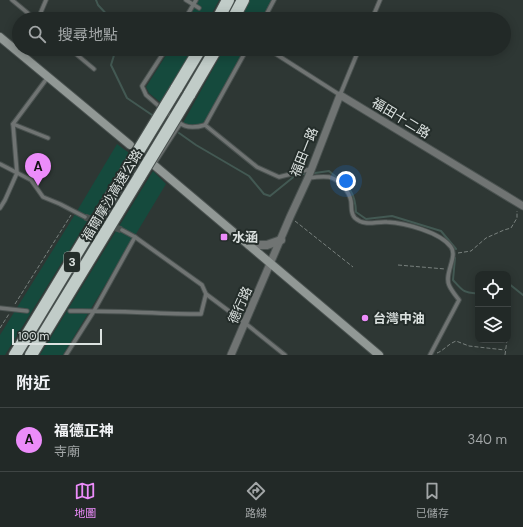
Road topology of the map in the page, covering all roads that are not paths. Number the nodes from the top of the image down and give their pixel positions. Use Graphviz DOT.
graph roads {
  1 [pos="12,0"];
  2 [pos="46,0"];
  3 [pos="186,0"];
  4 [pos="196,0"];
  5 [pos="228,0"];
  6 [pos="243,0"];
  7 [pos="274,0"];
  8 [pos="380,0"];
  9 [pos="194,5"];
  10 [pos="199,8"];
  11 [pos="27,12"];
  12 [pos="40,12"];
  13 [pos="190,12"];
  14 [pos="222,12"];
  15 [pos="237,12"];
  16 [pos="268,12"];
  17 [pos="375,12"];
  18 [pos="0,37"];
  19 [pos="12,45"];
  20 [pos="27,56"];
  21 [pos="78,56"];
  22 [pos="161,56"];
  23 [pos="196,56"];
  24 [pos="212,56"];
  25 [pos="243,56"];
  26 [pos="279,56"];
  27 [pos="356,56"];
  28 [pos="94,69"];
  29 [pos="48,77"];
  30 [pos="340,95"];
  31 [pos="14,124"];
  32 [pos="180,124"];
  33 [pos="205,125"];
  34 [pos="48,138"];
  35 [pos="130,145"];
  36 [pos="0,164"];
  37 [pos="154,165"];
  38 [pos="311,169"];
  39 [pos="17,173"];
  40 [pos="308,178"];
  41 [pos="521,205"];
  42 [pos="0,208"];
  43 [pos="85,217"];
  44 [pos="122,230"];
  45 [pos="135,237"];
  46 [pos="280,240"];
  47 [pos="249,245"];
  48 [pos="270,264"];
  49 [pos="206,294"];
  50 [pos="0,308"];
  51 [pos="27,311"];
  52 [pos="70,311"];
  53 [pos="94,311"];
  54 [pos="245,323"];
  55 [pos="15,355"];
  56 [pos="31,355"];
  57 [pos="66,355"];
  58 [pos="231,355"];
  59 [pos="284,355"];
  60 [pos="379,355"];
  61 [pos="430,355"];
  1 -- 11 [label="lane"];
  2 -- 12 [label="lane"];
  3 -- 9 [label="lane"];
  4 -- 9 [label="lane"];
  5 -- 14 [label="highway"];
  6 -- 15 [label="highway"];
  7 -- 16 [label="lane"];
  8 -- 17 [label="lane"];
  9 -- 10 [label="lane"];
  9 -- 13 [label="lane"];
  18 -- 19 [label="main road"];
  20 -- 29 [label="main road"];
  21 -- 28 [label="lane"];
  22 -- 32 [label="lane"];
  23 -- 55 [label="highway, 福爾摩沙高速公路 / 3, bridge"];
  24 -- 56 [label="highway, 福爾摩沙高速公路 / 3, bridge"];
  25 -- 33 [label="lane"];
  26 -- 30 [label="lane, 福田十二路"];
  27 -- 30 [label="lane, 福田一路"];
  29 -- 31 [label="lane"];
  29 -- 35 [label="main road"];
  30 -- 38 [label="street, 福田一路"];
  30 -- 41 [label="street, 福田十二路"];
  31 -- 34 [label="lane"];
  31 -- 39 [label="lane"];
  32 -- 33 [label="lane"];
  32 -- 37 [label="lane"];
  33 -- 38 [label="lane"];
  36 -- 39 [label="lane"];
  37 -- 47 [label="main road"];
  38 -- 40 [label="street, 福田一路"];
  39 -- 42 [label="lane"];
  39 -- 43 [label="lane"];
  40 -- 46 [label="street, 福田一路"];
  40 -- 61 [label="lane"];
  44 -- 45 [label="lane"];
  45 -- 49 [label="lane"];
  45 -- 53 [label="lane"];
  46 -- 47 [label="street"];
  46 -- 48 [label="street, 福田一路"];
  47 -- 48 [label="main road"];
  48 -- 54 [label="street, 德行路"];
  48 -- 60 [label="main road"];
  49 -- 53 [label="lane"];
  49 -- 54 [label="lane"];
  50 -- 51 [label="lane"];
  52 -- 53 [label="lane"];
  53 -- 57 [label="lane"];
  54 -- 58 [label="street, 德行路"];
  54 -- 59 [label="lane"];
}
